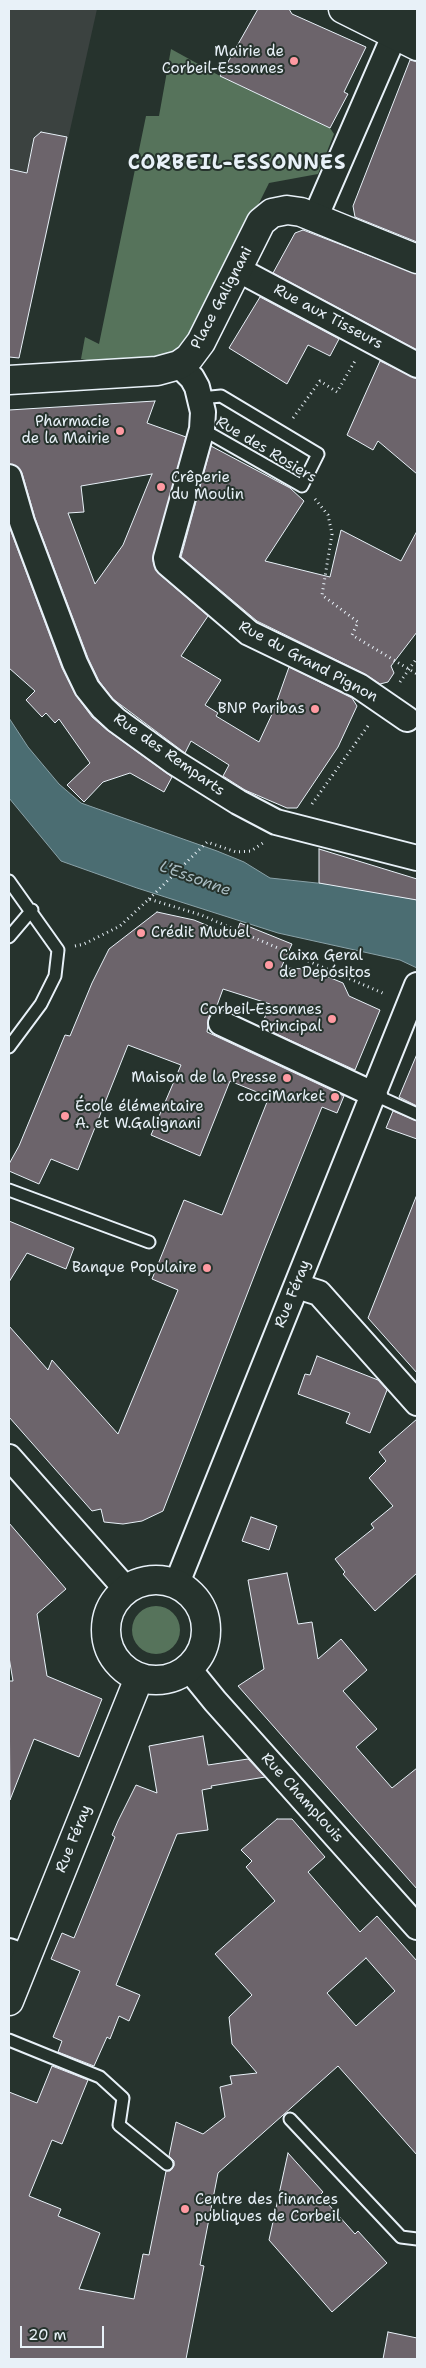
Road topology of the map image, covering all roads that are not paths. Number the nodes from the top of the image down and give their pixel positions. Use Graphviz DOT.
graph roads {
  1 [pos="343,9"];
  2 [pos="386,9"];
  3 [pos="417,20"];
  4 [pos="406,41"];
  5 [pos="315,218"];
  6 [pos="417,259"];
  7 [pos="239,270"];
  8 [pos="180,365"];
  9 [pos="417,365"];
  10 [pos="9,380"];
  11 [pos="201,398"];
  12 [pos="202,428"];
  13 [pos="9,477"];
  14 [pos="407,719"];
  15 [pos="417,858"];
  16 [pos="9,881"];
  17 [pos="32,910"];
  18 [pos="9,937"];
  19 [pos="413,995"];
  20 [pos="221,1023"];
  21 [pos="9,1047"];
  22 [pos="375,1094"];
  23 [pos="417,1114"];
  24 [pos="9,1190"];
  25 [pos="149,1242"];
  26 [pos="297,1286"];
  27 [pos="417,1403"];
  28 [pos="9,1457"];
  29 [pos="177,1584"];
  30 [pos="126,1589"];
  31 [pos="188,1669"];
  32 [pos="139,1678"];
  33 [pos="409,1901"];
  34 [pos="417,1927"];
  35 [pos="17,1954"];
  36 [pos="9,2001"];
  37 [pos="9,2040"];
  38 [pos="290,2119"];
  39 [pos="167,2164"];
  40 [pos="417,2239"];
  1 -- 4 [label="main road"];
  2 -- 3 [label="main road"];
  4 -- 5 [label="street"];
  5 -- 6 [label="main road, Place Galignani"];
  5 -- 7 [label="main road, Place Galignani"];
  7 -- 8 [label="main road, Place Galignani"];
  7 -- 9 [label="street, Rue aux Tisseurs"];
  8 -- 10 [label="main road, Place Galignani"];
  8 -- 11 [label="street, Rue du Grand Pignon"];
  11 -- 12 [label="street, Rue du Grand Pignon"];
  11 -- 12 [label="lane, Rue des Rosiers"];
  12 -- 14 [label="street, Rue du Grand Pignon"];
  13 -- 15 [label="street, Rue des Remparts"];
  16 -- 17 [label="lane"];
  17 -- 18 [label="lane"];
  17 -- 21 [label="lane"];
  19 -- 22 [label="street, Rue Féray"];
  20 -- 22 [label="street"];
  22 -- 23 [label="lane"];
  22 -- 26 [label="street, Rue Féray"];
  24 -- 25 [label="lane"];
  26 -- 27 [label="street"];
  26 -- 29 [label="street, Rue Féray"];
  28 -- 30 [label="street"];
  29 -- 30 [label="main road"];
  29 -- 31 [label="main road"];
  30 -- 32 [label="main road"];
  31 -- 32 [label="main road"];
  31 -- 33 [label="street, Rue Champlouis"];
  32 -- 35 [label="main road, Rue Féray"];
  33 -- 34 [label="street, Rue Champlouis"];
  35 -- 36 [label="main road, Rue Féray"];
  37 -- 39 [label="lane"];
  38 -- 40 [label="lane"];
}
